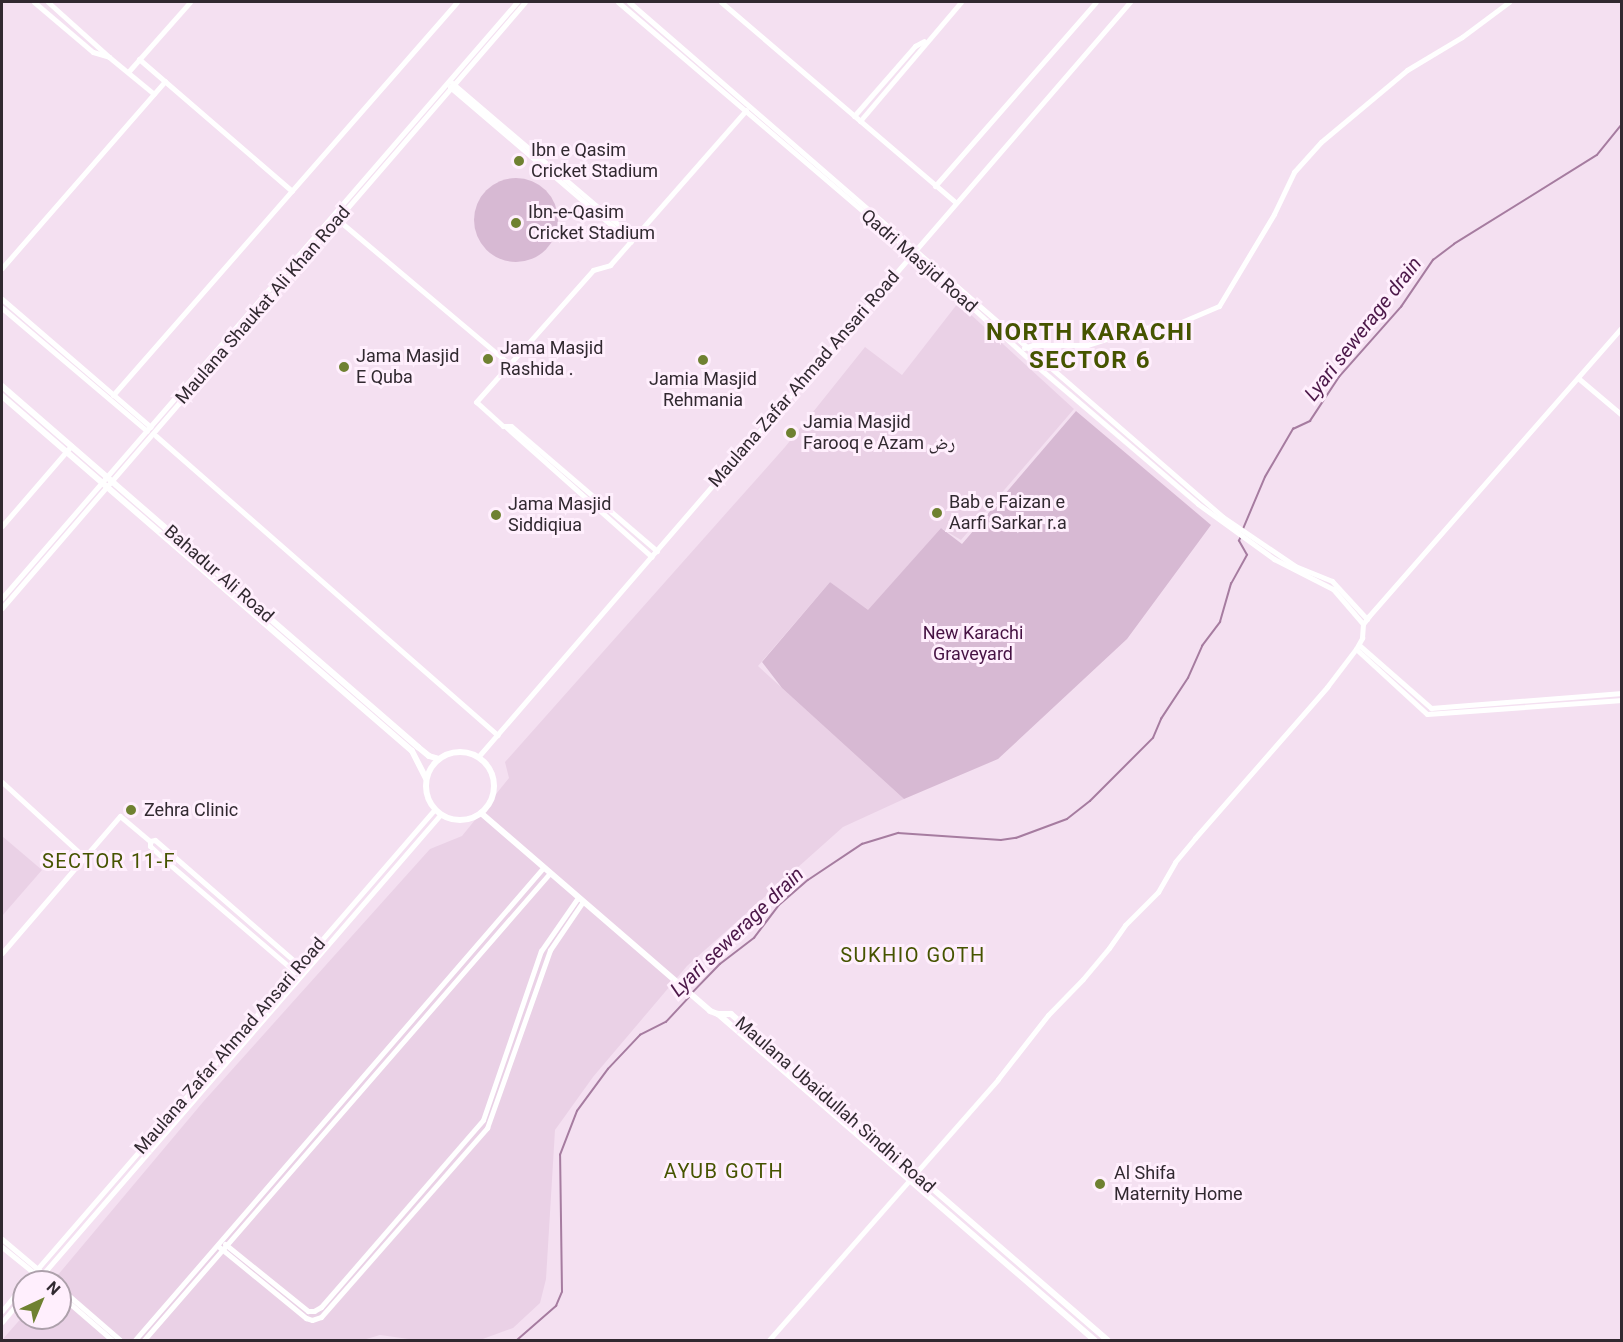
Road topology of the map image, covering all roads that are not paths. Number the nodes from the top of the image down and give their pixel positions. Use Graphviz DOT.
graph roads {
  1 [pos="34,2"];
  2 [pos="48,2"];
  3 [pos="190,2"];
  4 [pos="457,2"];
  5 [pos="517,2"];
  6 [pos="525,2"];
  7 [pos="618,2"];
  8 [pos="629,2"];
  9 [pos="721,2"];
  10 [pos="961,2"];
  11 [pos="1096,2"];
  12 [pos="1130,2"];
  13 [pos="1509,2"];
  14 [pos="926,41"];
  15 [pos="109,57"];
  16 [pos="140,59"];
  17 [pos="129,71"];
  18 [pos="165,81"];
  19 [pos="450,84"];
  20 [pos="154,94"];
  21 [pos="746,110"];
  22 [pos="854,116"];
  23 [pos="860,121"];
  24 [pos="935,186"];
  25 [pos="292,191"];
  26 [pos="956,204"];
  27 [pos="337,219"];
  28 [pos="632,240"];
  29 [pos="914,251"];
  30 [pos="2,268"];
  31 [pos="2,299"];
  32 [pos="2,308"];
  33 [pos="1622,327"];
  34 [pos="1023,349"];
  35 [pos="509,364"];
  36 [pos="1578,378"];
  37 [pos="2,386"];
  38 [pos="113,395"];
  39 [pos="2,396"];
  40 [pos="1622,415"];
  41 [pos="506,427"];
  42 [pos="151,432"];
  43 [pos="71,446"];
  44 [pos="66,452"];
  45 [pos="108,479"];
  46 [pos="103,485"];
  47 [pos="2,526"];
  48 [pos="657,551"];
  49 [pos="652,557"];
  50 [pos="2,598"];
  51 [pos="2,608"];
  52 [pos="1365,622"];
  53 [pos="1358,647"];
  54 [pos="1622,693"];
  55 [pos="1622,700"];
  56 [pos="498,735"];
  57 [pos="478,757"];
  58 [pos="439,759"];
  59 [pos="426,779"];
  60 [pos="2,782"];
  61 [pos="438,812"];
  62 [pos="481,813"];
  63 [pos="150,841"];
  64 [pos="84,856"];
  65 [pos="543,868"];
  66 [pos="549,874"];
  67 [pos="580,901"];
  68 [pos="2,953"];
  69 [pos="300,966"];
  70 [pos="295,972"];
  71 [pos="718,1014"];
  72 [pos="351,1091"];
  73 [pos="357,1096"];
  74 [pos="913,1174"];
  75 [pos="908,1180"];
  76 [pos="255,1208"];
  77 [pos="2,1239"];
  78 [pos="2,1246"];
  79 [pos="222,1246"];
  80 [pos="35,1270"];
  81 [pos="35,1270"];
  82 [pos="37,1270"];
  83 [pos="49,1270"];
  84 [pos="12,1299"];
  85 [pos="72,1299"];
  86 [pos="72,1306"];
  87 [pos="12,1310"];
  88 [pos="2,1311"];
  89 [pos="2,1322"];
  90 [pos="112,1341"];
  91 [pos="120,1341"];
  92 [pos="135,1341"];
  93 [pos="144,1341"];
  94 [pos="769,1341"];
  95 [pos="1095,1341"];
  96 [pos="1108,1341"];
  1 -- 15 [label="street"];
  2 -- 15 [label="street"];
  3 -- 16 [label="street"];
  4 -- 25 [label="street"];
  5 -- 19 [label="street, Maulana Shaukat Ali Khan Road"];
  6 -- 19 [label="street, Maulana Shaukat Ali Khan Road"];
  7 -- 21 [label="street, Qadri Masjid Road"];
  8 -- 29 [label="street, Qadri Masjid Road"];
  9 -- 22 [label="street"];
  10 -- 14 [label="street"];
  11 -- 24 [label="street"];
  12 -- 26 [label="street, Maulana Zafar Ahmad Ansari Road"];
  13 -- 34 [label="street"];
  14 -- 22 [label="street"];
  14 -- 23 [label="street"];
  15 -- 17 [label="street"];
  16 -- 17 [label="street"];
  16 -- 18 [label="street"];
  17 -- 20 [label="street"];
  18 -- 20 [label="street"];
  18 -- 25 [label="street"];
  19 -- 27 [label="street, Maulana Shaukat Ali Khan Road"];
  19 -- 28 [label="street"];
  19 -- 42 [label="street, Maulana Shaukat Ali Khan Road"];
  20 -- 30 [label="street"];
  21 -- 28 [label="street"];
  21 -- 29 [label="street, Qadri Masjid Road"];
  22 -- 23 [label="street"];
  23 -- 24 [label="street"];
  24 -- 26 [label="street"];
  25 -- 38 [label="street"];
  26 -- 29 [label="street, Maulana Zafar Ahmad Ansari Road"];
  27 -- 35 [label="street"];
  27 -- 42 [label="street, Maulana Shaukat Ali Khan Road"];
  28 -- 35 [label="street"];
  29 -- 34 [label="street, Qadri Masjid Road"];
  29 -- 48 [label="street, Maulana Zafar Ahmad Ansari Road"];
  31 -- 38 [label="street"];
  32 -- 42 [label="street"];
  33 -- 36 [label="street"];
  34 -- 52 [label="street, Qadri Masjid Road"];
  35 -- 41 [label="street"];
  36 -- 40 [label="street"];
  36 -- 52 [label="street"];
  37 -- 43 [label="main road, Bahadur Ali Road"];
  38 -- 42 [label="street"];
  39 -- 44 [label="main road, Bahadur Ali Road"];
  41 -- 48 [label="street"];
  41 -- 49 [label="street"];
  42 -- 45 [label="street, Maulana Shaukat Ali Khan Road"];
  42 -- 56 [label="street"];
  43 -- 44 [label="street"];
  43 -- 45 [label="main road, Bahadur Ali Road"];
  44 -- 46 [label="main road, Bahadur Ali Road"];
  44 -- 47 [label="street"];
  45 -- 46 [label="street, Maulana Shaukat Ali Khan Road"];
  45 -- 58 [label="main road, Bahadur Ali Road"];
  46 -- 50 [label="street, Maulana Shaukat Ali Khan Road"];
  46 -- 51 [label="street, Maulana Shaukat Ali Khan Road"];
  46 -- 59 [label="main road, Bahadur Ali Road"];
  48 -- 49 [label="street, Maulana Zafar Ahmad Ansari Road"];
  49 -- 56 [label="street, Maulana Zafar Ahmad Ansari Road"];
  52 -- 53 [label="street"];
  53 -- 54 [label="street"];
  53 -- 55 [label="street"];
  53 -- 74 [label="street"];
  56 -- 57 [label="street, Maulana Zafar Ahmad Ansari Road"];
  57 -- 58 [label="main road"];
  57 -- 62 [label="main road"];
  58 -- 59 [label="main road"];
  59 -- 61 [label="main road"];
  60 -- 64 [label="street"];
  61 -- 62 [label="main road"];
  61 -- 69 [label="street, Maulana Zafar Ahmad Ansari Road"];
  61 -- 83 [label="street, Maulana Zafar Ahmad Ansari Road"];
  62 -- 65 [label="main road"];
  63 -- 64 [label="street"];
  63 -- 69 [label="street"];
  63 -- 70 [label="street"];
  64 -- 68 [label="street"];
  65 -- 66 [label="main road"];
  65 -- 72 [label="street"];
  66 -- 67 [label="main road"];
  66 -- 73 [label="street"];
  67 -- 71 [label="main road"];
  67 -- 79 [label="street"];
  69 -- 70 [label="street, Maulana Zafar Ahmad Ansari Road"];
  70 -- 82 [label="street, Maulana Zafar Ahmad Ansari Road"];
  71 -- 74 [label="main road, Maulana Ubaidullah Sindhi Road"];
  71 -- 75 [label="main road, Maulana Ubaidullah Sindhi Road"];
  72 -- 73 [label="street"];
  72 -- 76 [label="street"];
  73 -- 76 [label="street"];
  74 -- 75 [label="street"];
  74 -- 96 [label="main road, Maulana Ubaidullah Sindhi Road"];
  75 -- 94 [label="street"];
  75 -- 95 [label="main road, Maulana Ubaidullah Sindhi Road"];
  76 -- 79 [label="street"];
  77 -- 80 [label="street"];
  78 -- 81 [label="street"];
  79 -- 92 [label="street"];
  79 -- 93 [label="street"];
  84 -- 88 [label="street, Maulana Zafar Ahmad Ansari Road"];
  85 -- 91 [label="street"];
  86 -- 90 [label="street"];
  87 -- 89 [label="street"];
}
